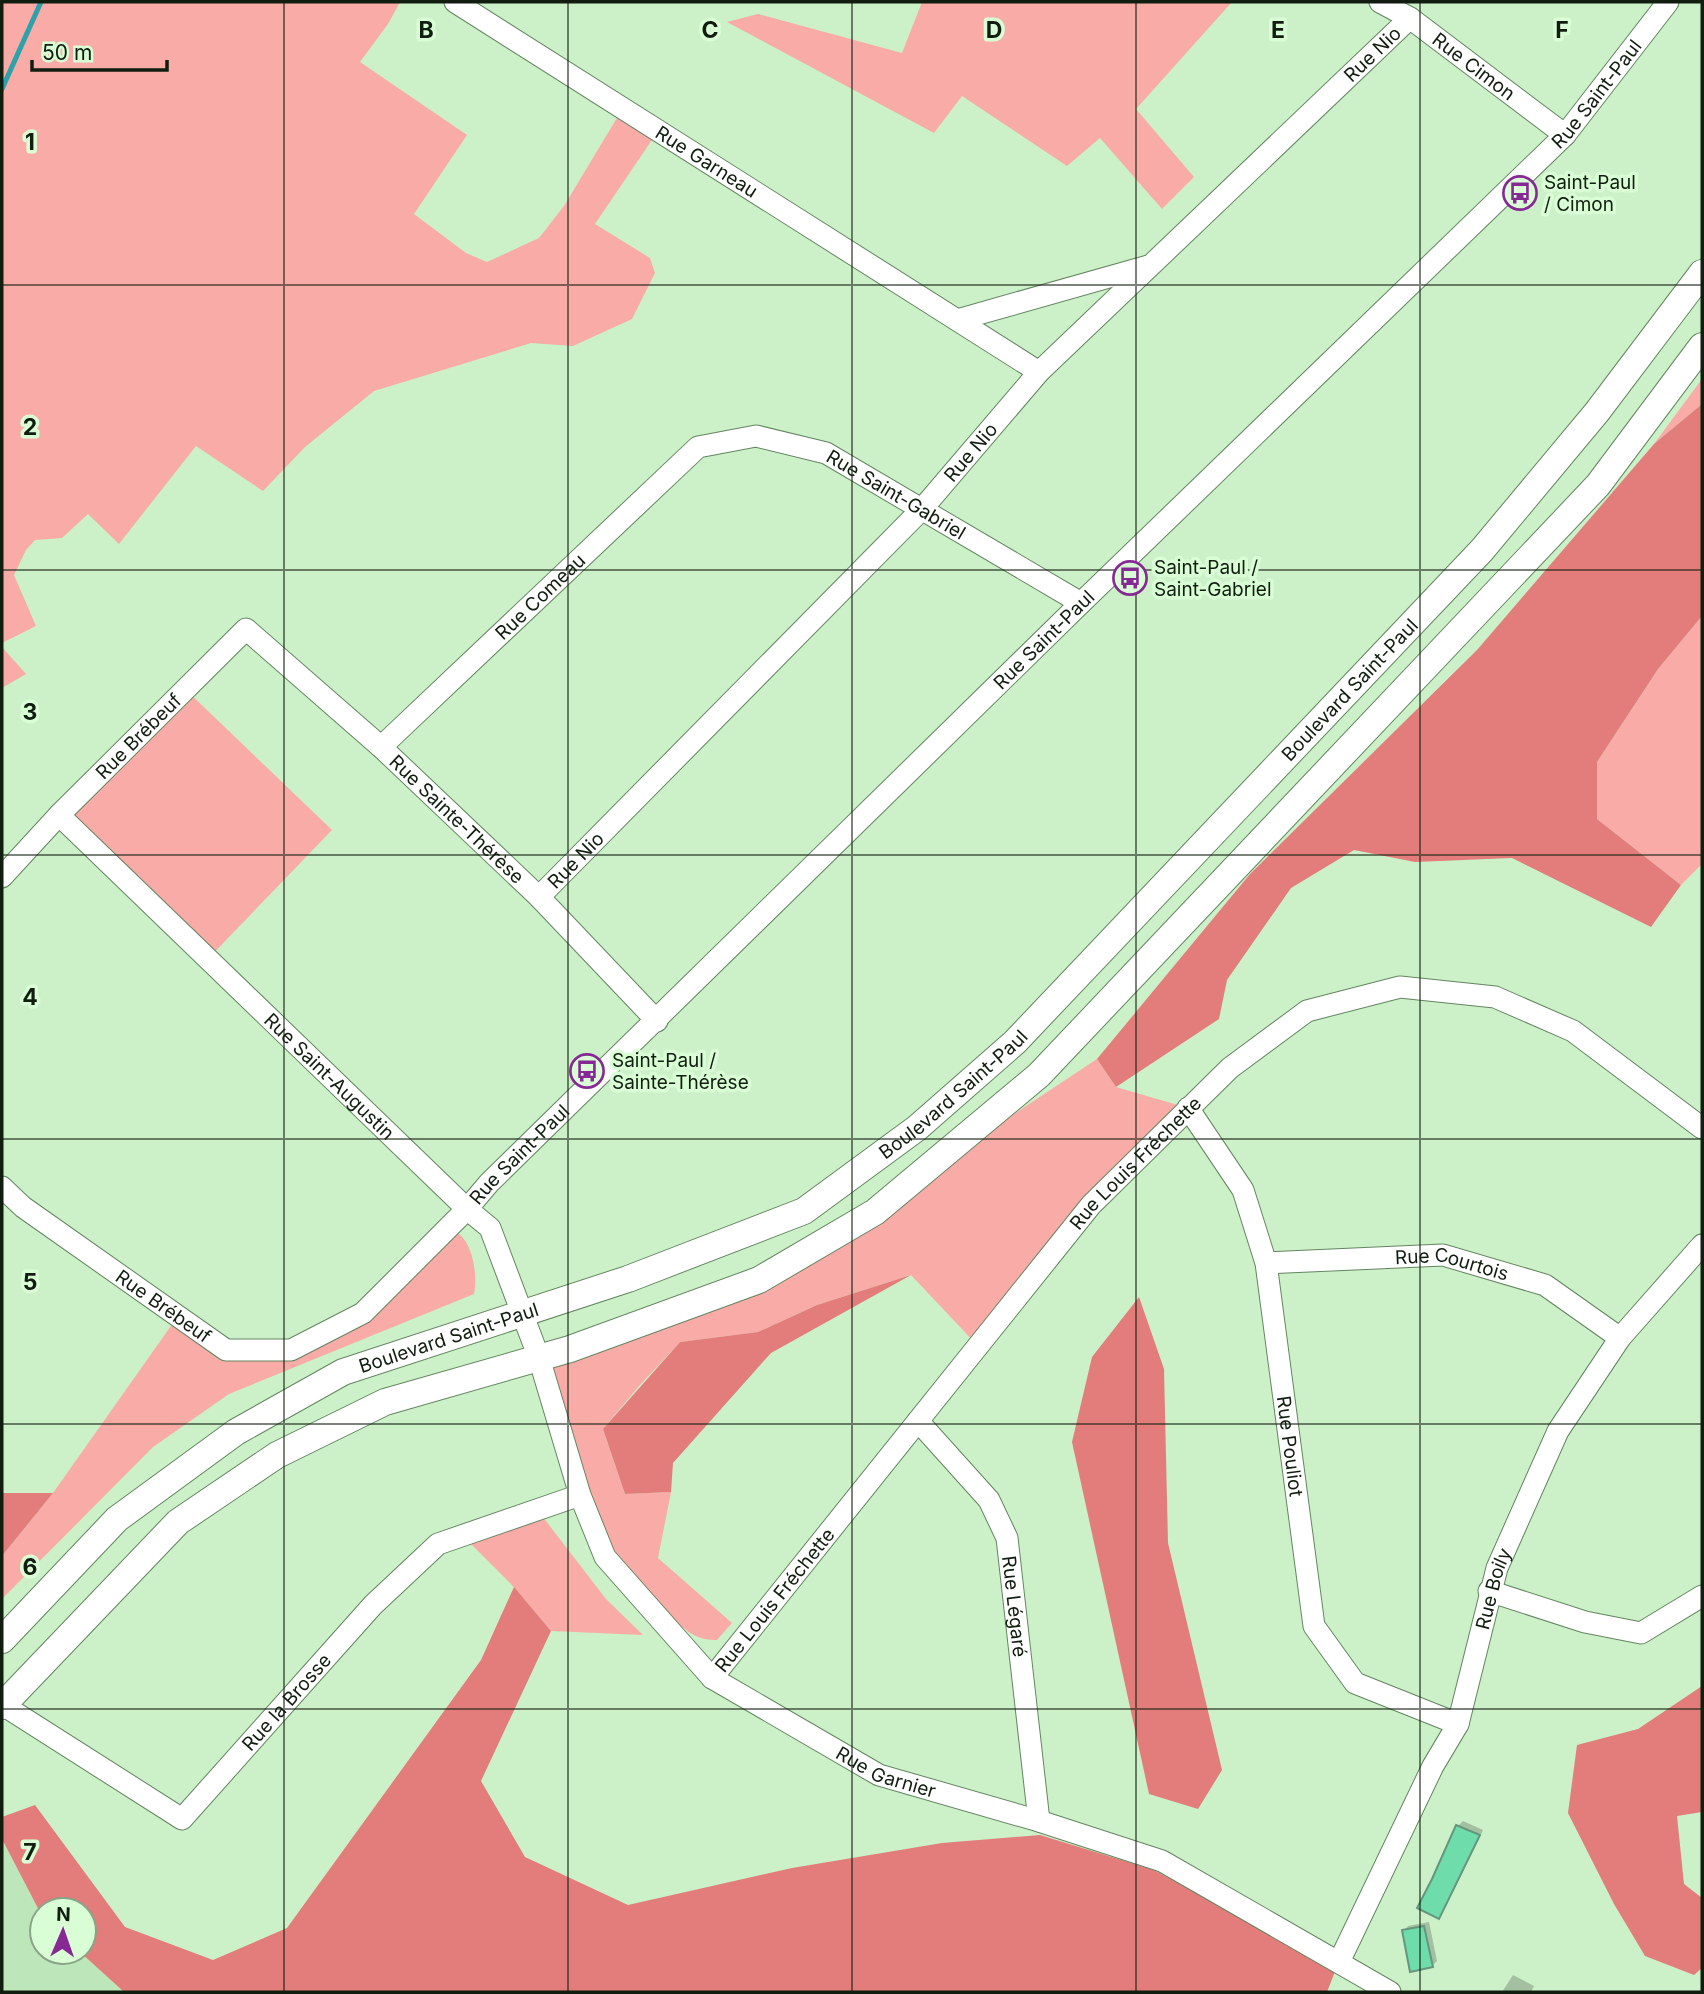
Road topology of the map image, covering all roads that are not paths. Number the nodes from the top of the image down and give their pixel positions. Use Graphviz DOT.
graph roads {
  1 [pos="455,2"];
  2 [pos="1380,2"];
  3 [pos="1668,2"];
  4 [pos="1410,18"];
  5 [pos="1565,135"];
  6 [pos="1150,265"];
  7 [pos="1702,273"];
  8 [pos="957,320"];
  9 [pos="1702,346"];
  10 [pos="1039,372"];
  11 [pos="698,447"];
  12 [pos="922,509"];
  13 [pos="1081,603"];
  14 [pos="246,629"];
  15 [pos="382,747"];
  16 [pos="59,815"];
  17 [pos="2,877"];
  18 [pos="539,897"];
  19 [pos="657,1021"];
  20 [pos="1188,1108"];
  21 [pos="1702,1128"];
  22 [pos="2,1187"];
  23 [pos="467,1209"];
  24 [pos="1702,1245"];
  25 [pos="1266,1264"];
  26 [pos="523,1314"];
  27 [pos="1620,1338"];
  28 [pos="541,1366"];
  29 [pos="918,1421"];
  30 [pos="580,1495"];
  31 [pos="1489,1591"];
  32 [pos="1702,1596"];
  33 [pos="2,1640"];
  34 [pos="712,1678"];
  35 [pos="2,1705"];
  36 [pos="1458,1724"];
  37 [pos="1039,1821"];
  38 [pos="1339,1962"];
  39 [pos="1390,1992"];
  1 -- 8 [label="street, Rue Garneau"];
  2 -- 4 [label="street, Rue Cimon"];
  3 -- 5 [label="street, Rue Saint-Paul"];
  4 -- 5 [label="street, Rue Cimon"];
  4 -- 6 [label="street, Rue Nio"];
  5 -- 13 [label="street, Rue Saint-Paul"];
  6 -- 8 [label="street"];
  6 -- 10 [label="street, Rue Nio"];
  7 -- 26 [label="main road, Boulevard Saint-Paul"];
  8 -- 10 [label="street, Rue Garneau"];
  9 -- 28 [label="main road, Boulevard Saint-Paul"];
  10 -- 12 [label="street, Rue Nio"];
  11 -- 12 [label="street, Rue Saint-Gabriel"];
  11 -- 15 [label="street, Rue Comeau"];
  12 -- 13 [label="street, Rue Saint-Gabriel"];
  12 -- 18 [label="street, Rue Nio"];
  13 -- 19 [label="street, Rue Saint-Paul"];
  14 -- 15 [label="street, Rue Sainte-Thérèse"];
  14 -- 16 [label="street, Rue Brébeuf"];
  15 -- 18 [label="street, Rue Sainte-Thérèse"];
  16 -- 17 [label="street, Rue Brébeuf"];
  16 -- 23 [label="street, Rue Saint-Augustin"];
  18 -- 19 [label="street, Rue Sainte-Thérèse"];
  19 -- 23 [label="street, Rue Saint-Paul"];
  20 -- 21 [label="street, Rue Louis Fréchette"];
  20 -- 25 [label="street, Rue Pouliot"];
  20 -- 29 [label="street, Rue Louis Fréchette"];
  22 -- 23 [label="street, Rue Brébeuf"];
  23 -- 26 [label="street, Rue Saint-Augustin"];
  24 -- 27 [label="street, Rue Boily"];
  25 -- 27 [label="street, Rue Courtois"];
  25 -- 36 [label="street, Rue Pouliot"];
  26 -- 28 [label="street, Rue Saint-Augustin"];
  26 -- 33 [label="main road, Boulevard Saint-Paul"];
  27 -- 31 [label="street, Rue Boily"];
  28 -- 30 [label="street, Rue Garnier"];
  28 -- 35 [label="main road, Boulevard Saint-Paul"];
  29 -- 34 [label="street, Rue Louis Fréchette"];
  29 -- 37 [label="street, Rue Légaré"];
  30 -- 34 [label="street, Rue Garnier"];
  30 -- 35 [label="street, Rue la Brosse"];
  31 -- 32 [label="street"];
  31 -- 36 [label="street, Rue Boily"];
  34 -- 37 [label="street, Rue Garnier"];
  36 -- 38 [label="street, Rue Boily"];
  37 -- 38 [label="street, Rue Garnier"];
  38 -- 39 [label="street, Rue Garnier"];
}
